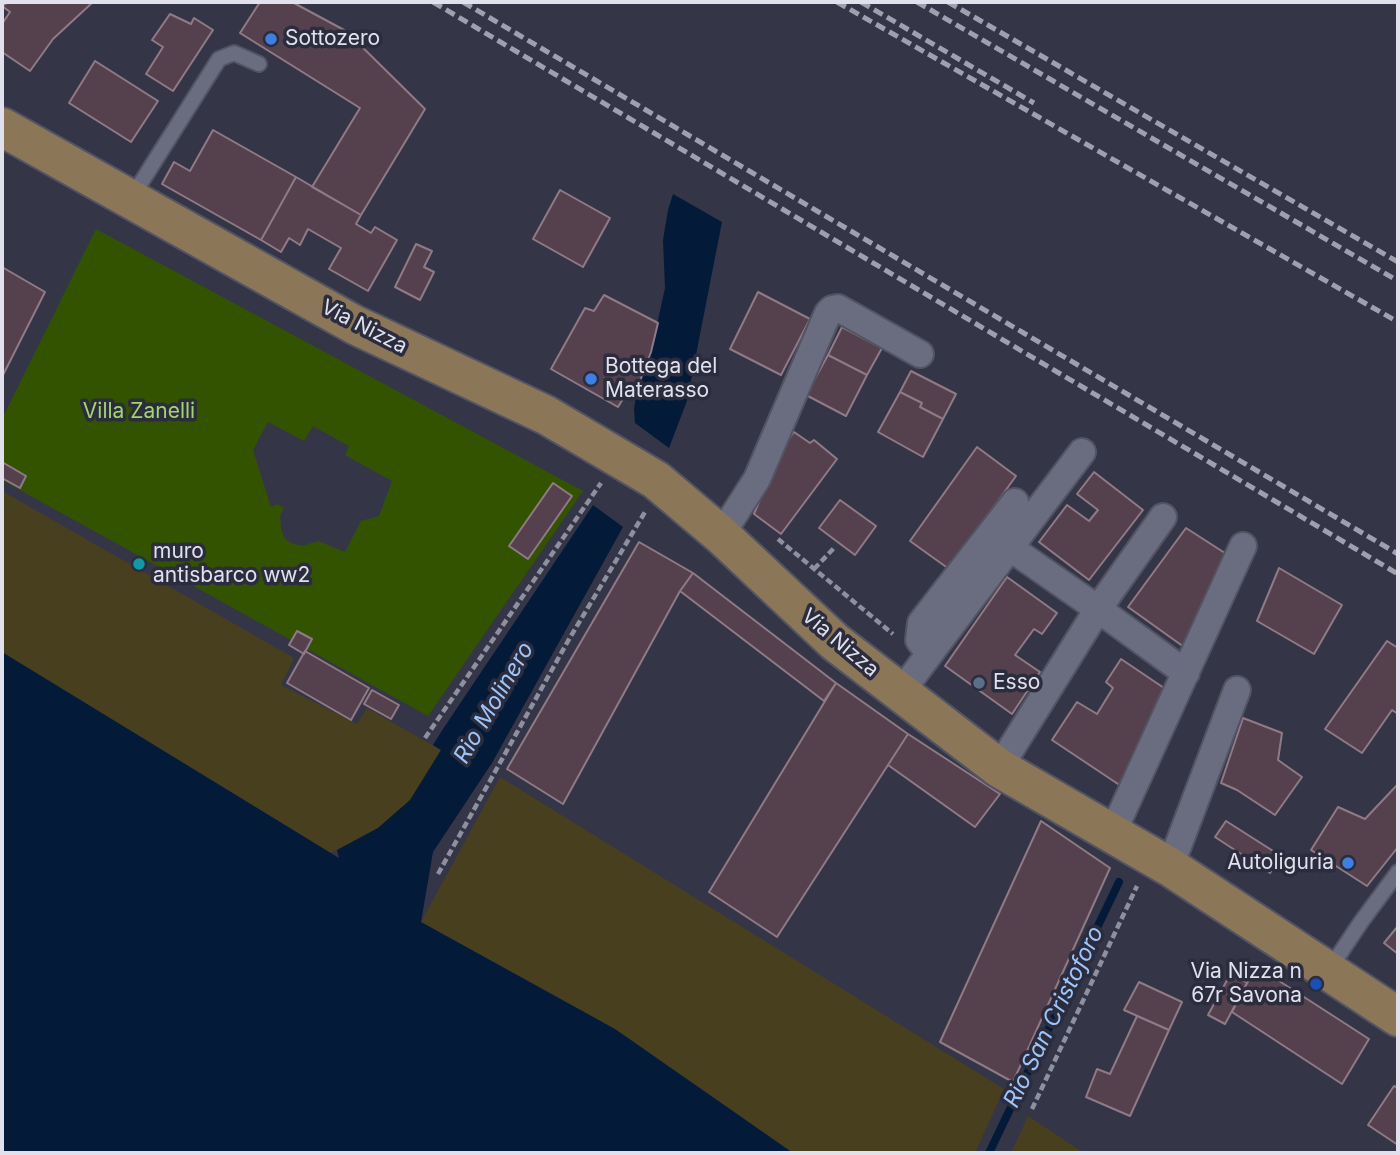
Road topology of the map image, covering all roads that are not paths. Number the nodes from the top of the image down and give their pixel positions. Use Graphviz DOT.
graph roads {
  1 [pos="259,64"];
  2 [pos="2,127"];
  3 [pos="131,199"];
  4 [pos="919,354"];
  5 [pos="1082,452"];
  6 [pos="1015,502"];
  7 [pos="1163,517"];
  8 [pos="721,535"];
  9 [pos="1243,546"];
  10 [pos="1009,547"];
  11 [pos="1098,608"];
  12 [pos="927,656"];
  13 [pos="1186,673"];
  14 [pos="1237,690"];
  15 [pos="900,693"];
  16 [pos="999,768"];
  17 [pos="1112,834"];
  18 [pos="1161,862"];
  19 [pos="1398,872"];
  20 [pos="1329,971"];
  21 [pos="1398,1017"];
  1 -- 3 [label="lane"];
  2 -- 3 [label="main road, Via Nizza"];
  3 -- 8 [label="main road, Via Nizza"];
  4 -- 8 [label="street"];
  5 -- 10 [label="street, Via Nizza"];
  6 -- 12 [label="street"];
  7 -- 11 [label="street"];
  8 -- 15 [label="main road, Via Nizza"];
  9 -- 13 [label="street"];
  10 -- 11 [label="street"];
  10 -- 12 [label="street, Via Nizza"];
  11 -- 13 [label="street"];
  11 -- 16 [label="street"];
  12 -- 15 [label="street, Via Nizza"];
  13 -- 17 [label="street"];
  14 -- 18 [label="street"];
  15 -- 16 [label="main road, Via Nizza"];
  16 -- 17 [label="main road, Via Nizza"];
  17 -- 18 [label="main road, Via Nizza"];
  18 -- 20 [label="main road, Via Nizza"];
  19 -- 20 [label="lane"];
  20 -- 21 [label="main road, Via Nizza"];
}
